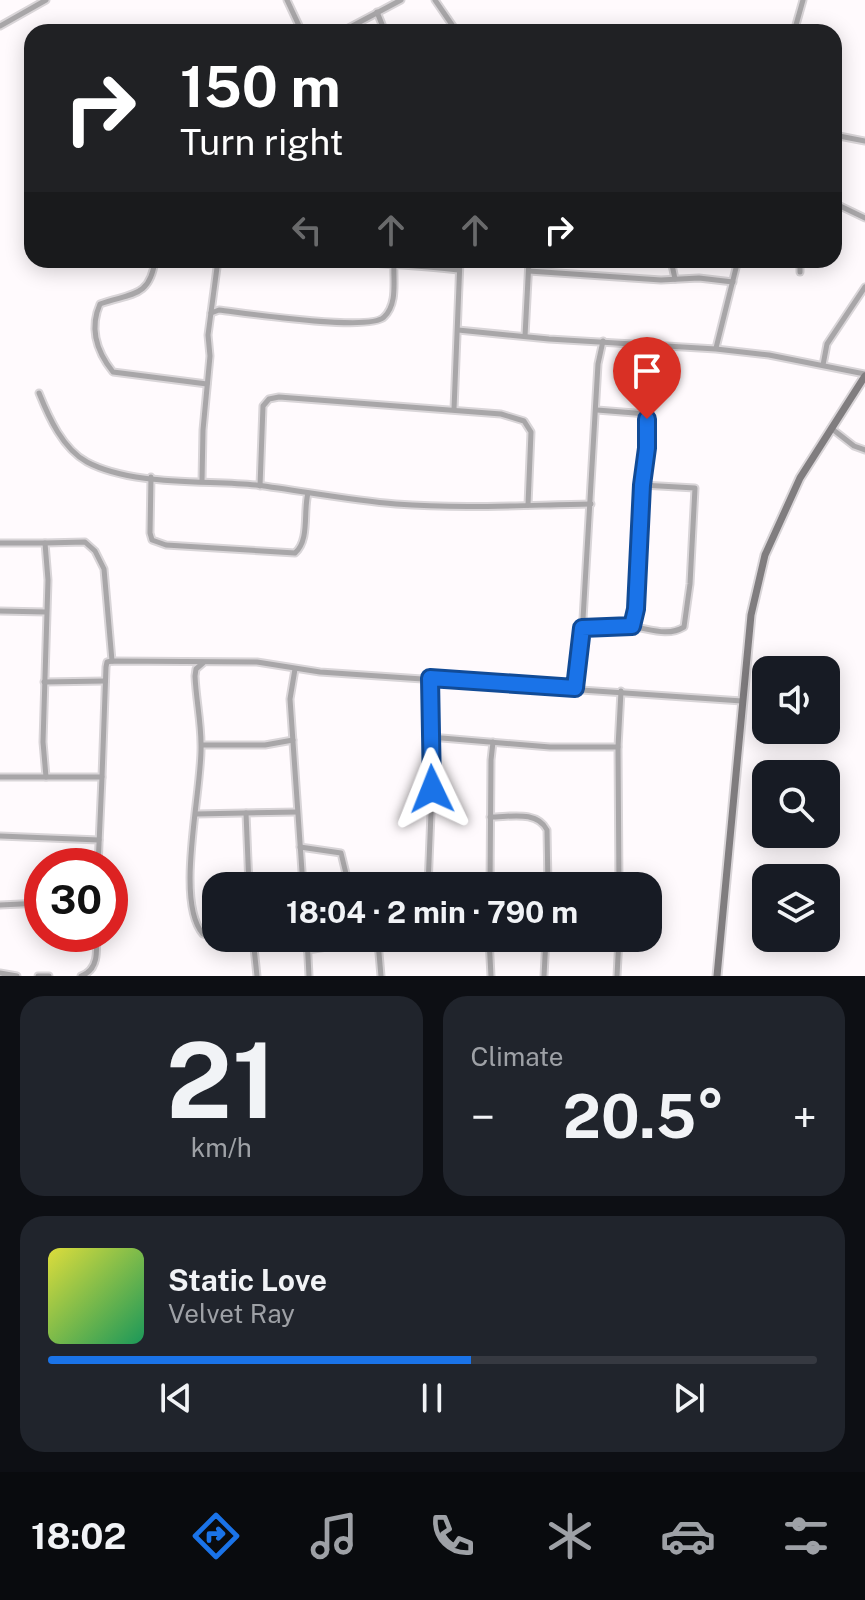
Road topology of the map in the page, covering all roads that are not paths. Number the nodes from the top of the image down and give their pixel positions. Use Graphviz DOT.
graph roads {
  1 [pos="46,0"];
  2 [pos="287,0"];
  3 [pos="401,0"];
  4 [pos="435,0"];
  5 [pos="803,0"];
  6 [pos="377,12"];
  7 [pos="298,24"];
  8 [pos="355,24"];
  9 [pos="382,24"];
  10 [pos="452,24"];
  11 [pos="796,24"];
  12 [pos="0,26"];
  13 [pos="842,137"];
  14 [pos="865,141"];
  15 [pos="842,207"];
  16 [pos="865,218"];
  17 [pos="153,268"];
  18 [pos="217,268"];
  19 [pos="394,268"];
  20 [pos="437,268"];
  21 [pos="673,268"];
  22 [pos="736,268"];
  23 [pos="800,268"];
  24 [pos="458,270"];
  25 [pos="529,271"];
  26 [pos="800,272"];
  27 [pos="675,279"];
  28 [pos="733,282"];
  29 [pos="865,287"];
  30 [pos="211,313"];
  31 [pos="458,330"];
  32 [pos="525,336"];
  33 [pos="603,341"];
  34 [pos="716,349"];
  35 [pos="823,365"];
  36 [pos="864,379"];
  37 [pos="207,384"];
  38 [pos="39,393"];
  39 [pos="454,409"];
  40 [pos="597,410"];
  41 [pos="831,428"];
  42 [pos="865,450"];
  43 [pos="151,477"];
  44 [pos="202,481"];
  45 [pos="642,485"];
  46 [pos="260,486"];
  47 [pos="308,493"];
  48 [pos="591,504"];
  49 [pos="528,505"];
  50 [pos="0,534"];
  51 [pos="3,543"];
  52 [pos="45,543"];
  53 [pos="0,611"];
  54 [pos="46,612"];
  55 [pos="632,626"];
  56 [pos="582,628"];
  57 [pos="112,661"];
  58 [pos="208,661"];
  59 [pos="295,669"];
  60 [pos="430,678"];
  61 [pos="105,681"];
  62 [pos="44,682"];
  63 [pos="575,688"];
  64 [pos="621,691"];
  65 [pos="742,701"];
  66 [pos="430,737"];
  67 [pos="293,740"];
  68 [pos="493,742"];
  69 [pos="202,745"];
  70 [pos="618,747"];
  71 [pos="0,777"];
  72 [pos="46,777"];
  73 [pos="102,777"];
  74 [pos="297,812"];
  75 [pos="246,813"];
  76 [pos="196,814"];
  77 [pos="490,817"];
  78 [pos="0,836"];
  79 [pos="99,840"];
  80 [pos="300,847"];
  81 [pos="99,848"];
  82 [pos="248,872"];
  83 [pos="302,872"];
  84 [pos="346,872"];
  85 [pos="429,872"];
  86 [pos="490,872"];
  87 [pos="548,872"];
  88 [pos="619,872"];
  89 [pos="24,904"];
  90 [pos="0,905"];
  91 [pos="202,932"];
  92 [pos="95,952"];
  93 [pos="254,952"];
  94 [pos="307,952"];
  95 [pos="379,952"];
  96 [pos="490,952"];
  97 [pos="545,952"];
  98 [pos="618,952"];
  99 [pos="0,973"];
  100 [pos="17,976"];
  101 [pos="38,976"];
  102 [pos="49,976"];
  103 [pos="81,976"];
  104 [pos="257,976"];
  105 [pos="309,976"];
  106 [pos="381,976"];
  107 [pos="491,976"];
  108 [pos="544,976"];
  109 [pos="617,976"];
  110 [pos="717,976"];
  1 -- 12 [label="street"];
  2 -- 7 [label="street"];
  3 -- 6 [label="street"];
  4 -- 10 [label="street"];
  5 -- 11 [label="street"];
  6 -- 8 [label="street"];
  6 -- 9 [label="street"];
  13 -- 14 [label="street"];
  15 -- 16 [label="street"];
  17 -- 37 [label="street"];
  18 -- 30 [label="street"];
  19 -- 30 [label="street"];
  20 -- 24 [label="street"];
  21 -- 27 [label="street"];
  22 -- 28 [label="street"];
  23 -- 26 [label="street"];
  24 -- 31 [label="street"];
  25 -- 27 [label="street"];
  25 -- 32 [label="street"];
  27 -- 28 [label="street"];
  28 -- 34 [label="street"];
  29 -- 35 [label="street"];
  30 -- 37 [label="street"];
  31 -- 32 [label="street"];
  31 -- 39 [label="street"];
  32 -- 33 [label="street"];
  33 -- 34 [label="street"];
  33 -- 40 [label="street"];
  34 -- 35 [label="street"];
  35 -- 36 [label="street"];
  36 -- 41 [label="main road"];
  37 -- 44 [label="street"];
  38 -- 43 [label="street"];
  39 -- 46 [label="street"];
  39 -- 49 [label="street"];
  40 -- 45 [label="street"];
  40 -- 48 [label="street"];
  41 -- 42 [label="street"];
  41 -- 65 [label="main road"];
  43 -- 44 [label="street"];
  43 -- 47 [label="street"];
  44 -- 46 [label="street"];
  45 -- 55 [label="street"];
  45 -- 55 [label="street"];
  46 -- 47 [label="street"];
  47 -- 49 [label="street"];
  48 -- 49 [label="street"];
  48 -- 56 [label="street"];
  50 -- 51 [label="street"];
  51 -- 52 [label="street"];
  52 -- 54 [label="street"];
  52 -- 57 [label="street"];
  53 -- 54 [label="street"];
  54 -- 62 [label="street"];
  55 -- 56 [label="street"];
  56 -- 63 [label="street"];
  57 -- 58 [label="street"];
  57 -- 61 [label="street"];
  58 -- 59 [label="street"];
  58 -- 69 [label="street"];
  59 -- 60 [label="street"];
  59 -- 67 [label="street"];
  60 -- 63 [label="street"];
  60 -- 66 [label="street"];
  61 -- 62 [label="street"];
  61 -- 73 [label="street"];
  62 -- 72 [label="street"];
  63 -- 64 [label="street"];
  64 -- 65 [label="street"];
  64 -- 70 [label="street"];
  65 -- 110 [label="main road"];
  66 -- 68 [label="street"];
  66 -- 85 [label="street"];
  67 -- 69 [label="street"];
  67 -- 74 [label="street"];
  68 -- 70 [label="street"];
  68 -- 77 [label="street"];
  69 -- 76 [label="street"];
  70 -- 88 [label="street"];
  71 -- 72 [label="street"];
  72 -- 73 [label="street"];
  73 -- 79 [label="street"];
  74 -- 75 [label="street"];
  74 -- 80 [label="street"];
  75 -- 76 [label="street"];
  75 -- 82 [label="street"];
  76 -- 91 [label="street"];
  77 -- 86 [label="street"];
  77 -- 87 [label="street"];
  78 -- 79 [label="street"];
  79 -- 81 [label="street"];
  80 -- 83 [label="street"];
  80 -- 84 [label="street"];
  89 -- 90 [label="street"];
  92 -- 103 [label="street"];
  93 -- 104 [label="street"];
  94 -- 105 [label="street"];
  95 -- 106 [label="street"];
  96 -- 107 [label="street"];
  97 -- 108 [label="street"];
  98 -- 109 [label="street"];
  99 -- 100 [label="street"];
  101 -- 102 [label="street"];
}
